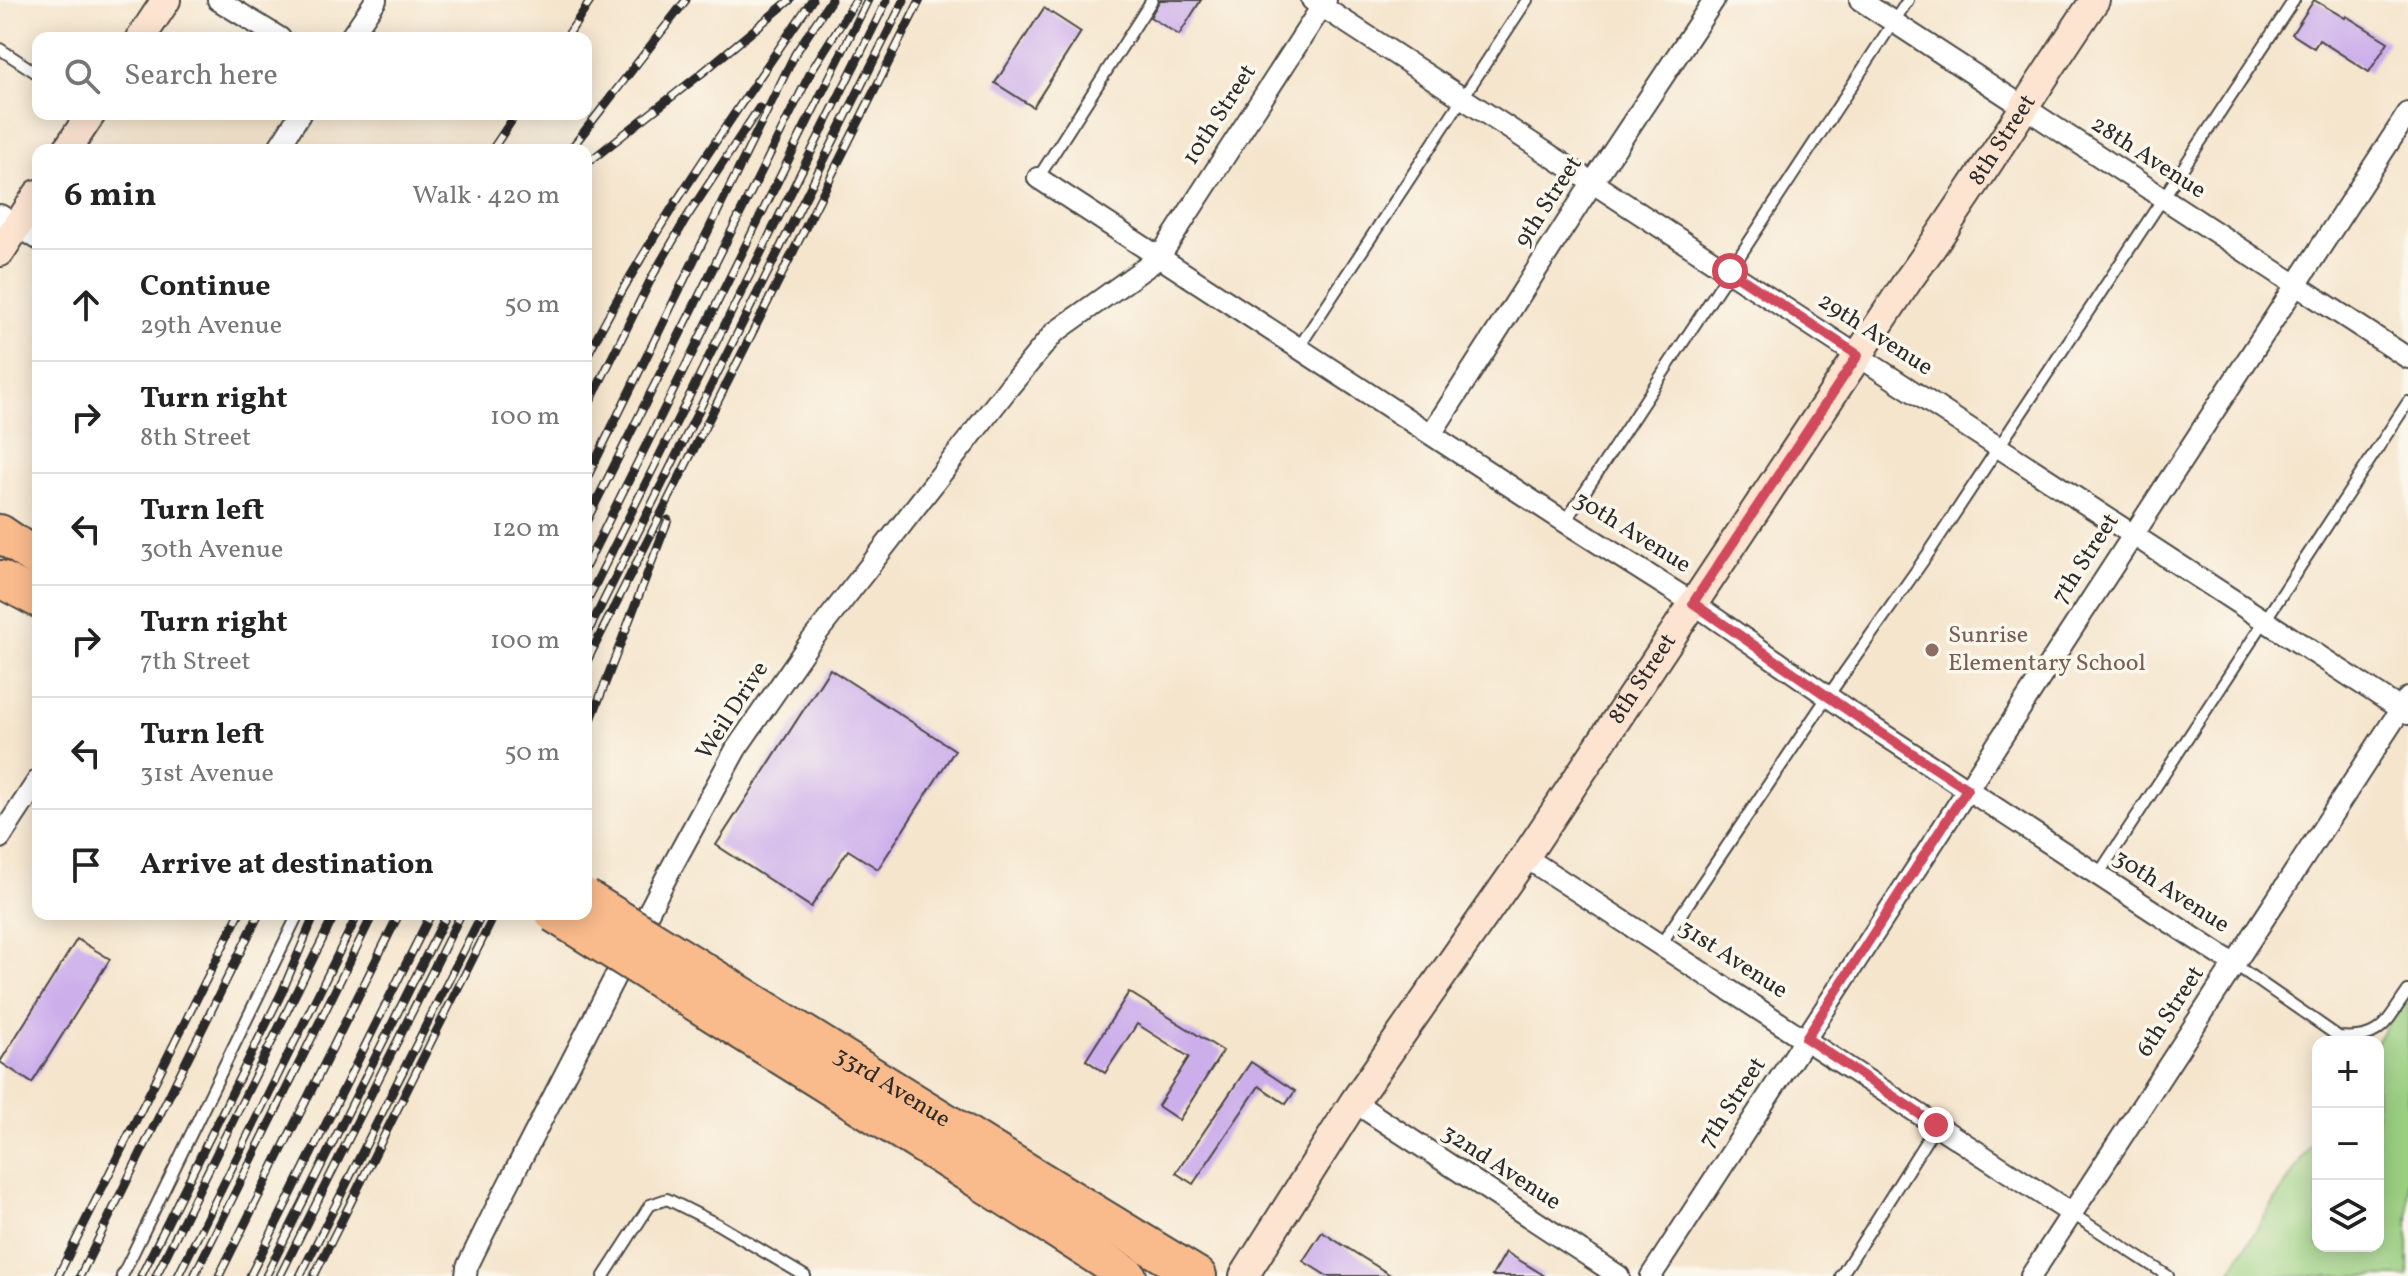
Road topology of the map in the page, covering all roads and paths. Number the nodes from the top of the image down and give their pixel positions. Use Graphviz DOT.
graph roads {
  1 [pos="166,0"];
  2 [pos="218,0"];
  3 [pos="376,0"];
  4 [pos="1152,0"];
  5 [pos="1527,0"];
  6 [pos="1714,0"];
  7 [pos="1860,0"];
  8 [pos="1908,0"];
  9 [pos="2095,0"];
  10 [pos="2294,0"];
  11 [pos="1320,2"];
  12 [pos="1893,22"];
  13 [pos="145,32"];
  14 [pos="270,32"];
  15 [pos="354,32"];
  16 [pos="0,49"];
  17 [pos="32,70"];
  18 [pos="1463,98"];
  19 [pos="2024,108"];
  20 [pos="2408,113"];
  21 [pos="87,120"];
  22 [pos="296,120"];
  23 [pos="71,144"];
  24 [pos="281,144"];
  25 [pos="1038,178"];
  26 [pos="1593,182"];
  27 [pos="2163,199"];
  28 [pos="32,204"];
  29 [pos="18,226"];
  30 [pos="0,252"];
  31 [pos="1159,258"];
  32 [pos="1730,271"];
  33 [pos="2296,284"];
  34 [pos="1299,347"];
  35 [pos="1858,355"];
  36 [pos="2408,358"];
  37 [pos="2408,402"];
  38 [pos="1431,434"];
  39 [pos="1999,447"];
  40 [pos="1565,522"];
  41 [pos="0,533"];
  42 [pos="2132,535"];
  43 [pos="32,555"];
  44 [pos="0,579"];
  45 [pos="32,596"];
  46 [pos="1693,603"];
  47 [pos="2264,621"];
  48 [pos="1828,696"];
  49 [pos="2406,707"];
  50 [pos="32,789"];
  51 [pos="1967,789"];
  52 [pos="0,838"];
  53 [pos="1525,857"];
  54 [pos="2098,875"];
  55 [pos="592,902"];
  56 [pos="295,920"];
  57 [pos="564,920"];
  58 [pos="1661,944"];
  59 [pos="2234,964"];
  60 [pos="2408,991"];
  61 [pos="1806,1038"];
  62 [pos="1354,1102"];
  63 [pos="1936,1125"];
  64 [pos="990,1168"];
  65 [pos="2071,1213"];
  66 [pos="789,1272"];
  67 [pos="122,1276"];
  68 [pos="466,1276"];
  69 [pos="604,1276"];
  70 [pos="805,1276"];
  71 [pos="1128,1276"];
  72 [pos="1198,1276"];
  73 [pos="1244,1276"];
  74 [pos="1619,1276"];
  75 [pos="1651,1276"];
  76 [pos="1841,1276"];
  77 [pos="2031,1276"];
  78 [pos="2168,1276"];
  1 -- 13 [label="main road"];
  2 -- 14 [label="street"];
  3 -- 15 [label="street"];
  4 -- 25 [label="lane"];
  5 -- 18 [label="lane"];
  6 -- 26 [label="street, 9th Street"];
  7 -- 12 [label="street, 28th Avenue"];
  8 -- 12 [label="lane"];
  9 -- 19 [label="main road, 8th Street"];
  10 -- 27 [label="lane"];
  11 -- 18 [label="street, 29th Avenue"];
  11 -- 31 [label="street, 10th Street"];
  12 -- 19 [label="street, 28th Avenue"];
  12 -- 32 [label="lane"];
  16 -- 17 [label="lane"];
  18 -- 26 [label="street, 29th Avenue"];
  18 -- 34 [label="lane"];
  19 -- 27 [label="street, 28th Avenue"];
  19 -- 35 [label="main road, 8th Street"];
  20 -- 33 [label="street, 7th Street"];
  21 -- 23 [label="main road"];
  22 -- 24 [label="street"];
  25 -- 31 [label="street, 30th Avenue"];
  26 -- 32 [label="street, 29th Avenue"];
  26 -- 38 [label="street, 9th Street"];
  27 -- 33 [label="street, 28th Avenue"];
  27 -- 39 [label="lane"];
  28 -- 29 [label="main road"];
  29 -- 30 [label="main road"];
  31 -- 34 [label="street, 30th Avenue"];
  31 -- 68 [label="street, Weil Drive"];
  32 -- 35 [label="street, 29th Avenue"];
  32 -- 40 [label="lane"];
  33 -- 36 [label="street, 28th Avenue"];
  33 -- 42 [label="street, 7th Street"];
  34 -- 38 [label="street, 30th Avenue"];
  35 -- 39 [label="street, 29th Avenue"];
  35 -- 46 [label="main road, 8th Street"];
  37 -- 47 [label="lane"];
  38 -- 40 [label="street, 30th Avenue"];
  39 -- 42 [label="street, 29th Avenue"];
  39 -- 48 [label="lane"];
  40 -- 46 [label="street, 30th Avenue"];
  41 -- 43 [label="highway"];
  42 -- 47 [label="street, 29th Avenue"];
  42 -- 51 [label="street, 7th Street"];
  44 -- 45 [label="highway"];
  46 -- 48 [label="street, 30th Avenue"];
  46 -- 53 [label="main road, 8th Street"];
  47 -- 49 [label="street, 29th Avenue"];
  47 -- 54 [label="lane"];
  48 -- 51 [label="street, 30th Avenue"];
  48 -- 58 [label="lane"];
  49 -- 59 [label="street, 6th Street"];
  50 -- 52 [label="street"];
  51 -- 54 [label="street, 30th Avenue"];
  51 -- 61 [label="street, 7th Street"];
  53 -- 58 [label="street, 31st Avenue"];
  53 -- 62 [label="main road, 8th Street"];
  54 -- 59 [label="street, 30th Avenue"];
  55 -- 64 [label="highway, 33rd Avenue, bridge"];
  56 -- 67 [label="lane"];
  57 -- 64 [label="highway, 33rd Avenue, bridge"];
  58 -- 61 [label="street, 31st Avenue"];
  59 -- 60 [label="lane"];
  59 -- 65 [label="street, 6th Street"];
  61 -- 63 [label="street, 31st Avenue"];
  61 -- 75 [label="street, 7th Street"];
  62 -- 73 [label="main road, 8th Street"];
  62 -- 74 [label="street, 32nd Avenue"];
  63 -- 65 [label="street, 31st Avenue"];
  63 -- 76 [label="lane"];
  64 -- 71 [label="highway, 33rd Avenue"];
  64 -- 72 [label="highway, 33rd Avenue"];
  65 -- 77 [label="street, 6th Street"];
  65 -- 78 [label="lane"];
  66 -- 69 [label="lane"];
  66 -- 70 [label="lane"];
}
